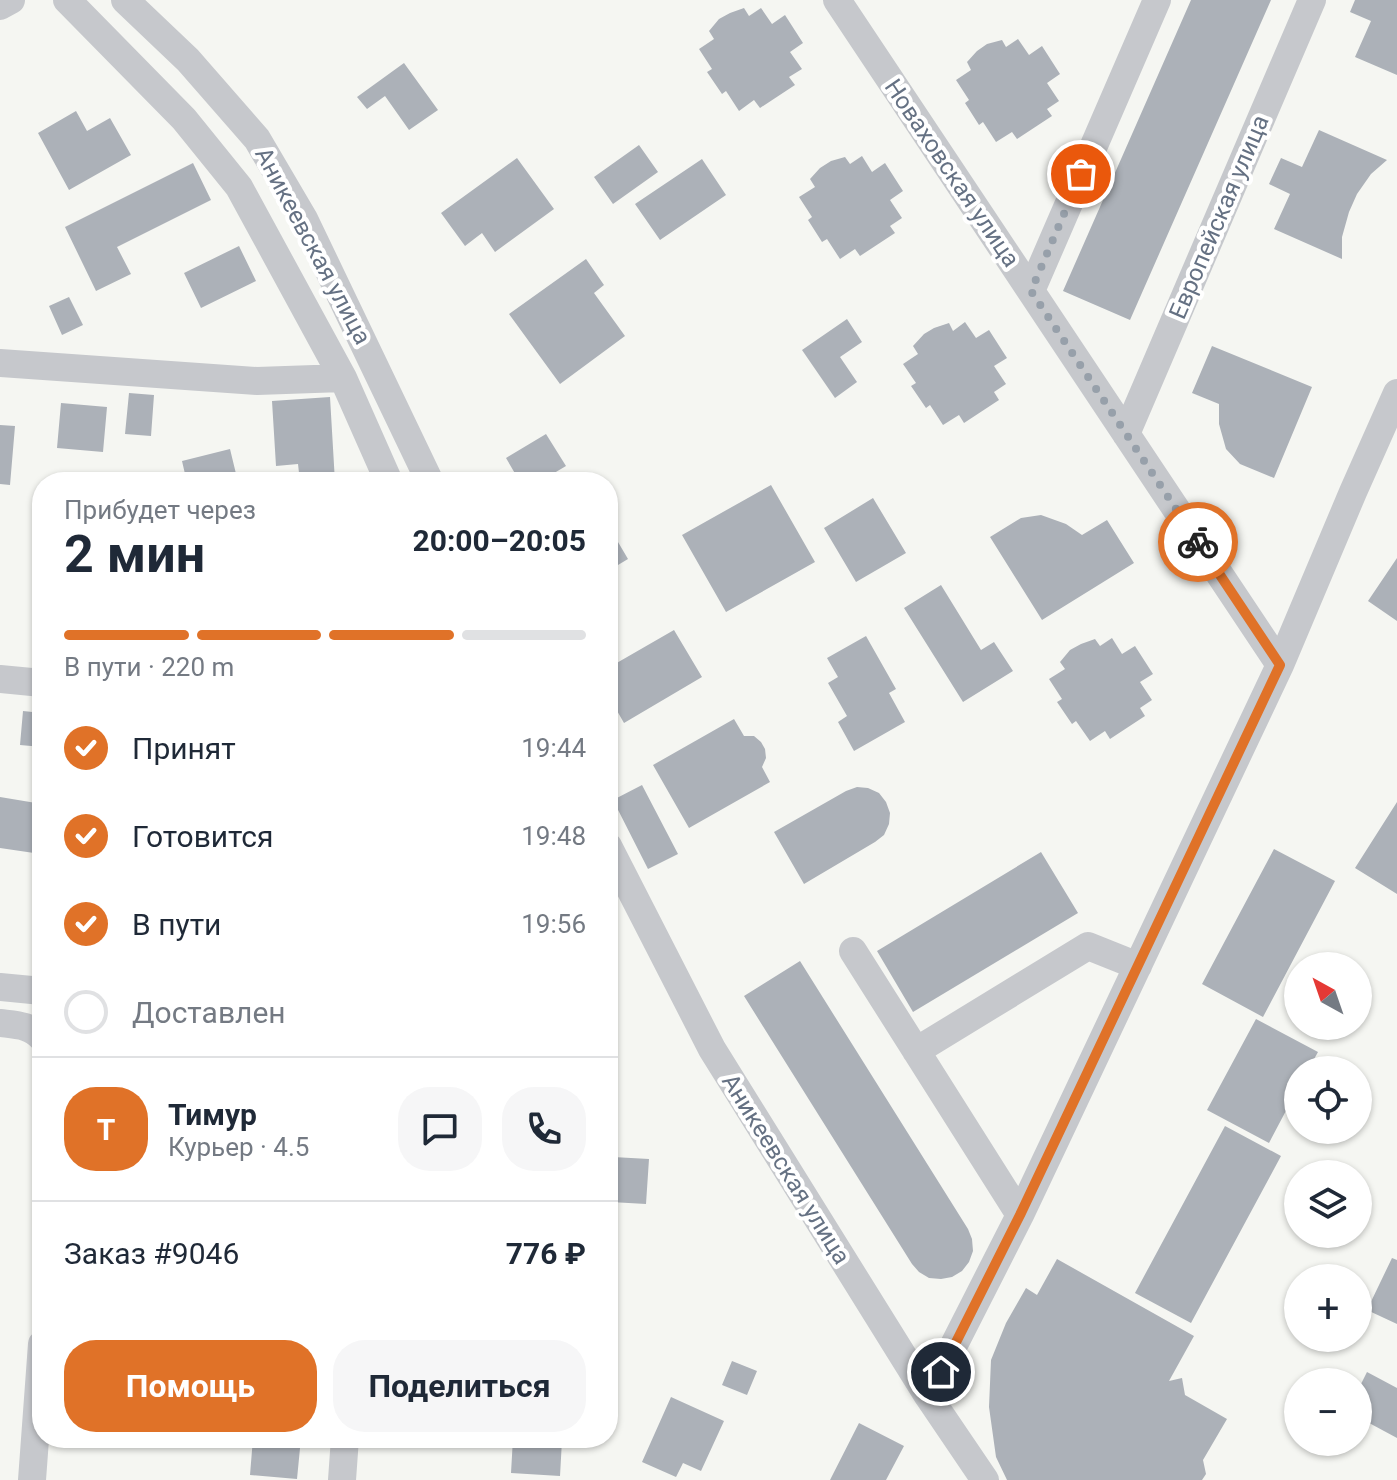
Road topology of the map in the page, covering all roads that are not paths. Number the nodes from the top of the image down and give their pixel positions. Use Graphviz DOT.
graph roads {
  1 [pos="11,0"];
  2 [pos="67,0"];
  3 [pos="125,0"];
  4 [pos="837,0"];
  5 [pos="1157,0"];
  6 [pos="1312,0"];
  7 [pos="0,6"];
  8 [pos="1031,291"];
  9 [pos="0,363"];
  10 [pos="343,378"];
  11 [pos="1397,393"];
  12 [pos="1126,434"];
  13 [pos="385,472"];
  14 [pos="425,472"];
  15 [pos="1280,665"];
  16 [pos="0,679"];
  17 [pos="32,682"];
  18 [pos="618,866"];
  19 [pos="853,951"];
  20 [pos="1138,966"];
  21 [pos="0,987"];
  22 [pos="32,990"];
  23 [pos="0,1023"];
  24 [pos="32,1030"];
  25 [pos="916,1051"];
  26 [pos="1020,1215"];
  27 [pos="928,1396"];
  28 [pos="34,1448"];
  29 [pos="344,1448"];
  30 [pos="32,1480"];
  31 [pos="342,1480"];
  32 [pos="985,1480"];
  1 -- 7 [label="street"];
  2 -- 10 [label="street"];
  3 -- 14 [label="street, Аникеевская улица"];
  4 -- 8 [label="street, Новаховская улица"];
  5 -- 8 [label="street"];
  6 -- 12 [label="street, Европейская улица"];
  8 -- 12 [label="street, Новаховская улица"];
  9 -- 10 [label="street"];
  10 -- 13 [label="street"];
  11 -- 15 [label="street"];
  12 -- 15 [label="street, Новаховская улица"];
  15 -- 20 [label="street"];
  16 -- 17 [label="street"];
  18 -- 27 [label="street, Аникеевская улица"];
  19 -- 25 [label="street"];
  20 -- 25 [label="street"];
  20 -- 26 [label="street"];
  21 -- 22 [label="street"];
  23 -- 24 [label="street"];
  25 -- 26 [label="street"];
  26 -- 27 [label="street"];
  27 -- 32 [label="street, Аникеевская улица"];
  28 -- 30 [label="street"];
  29 -- 31 [label="street"];
}
